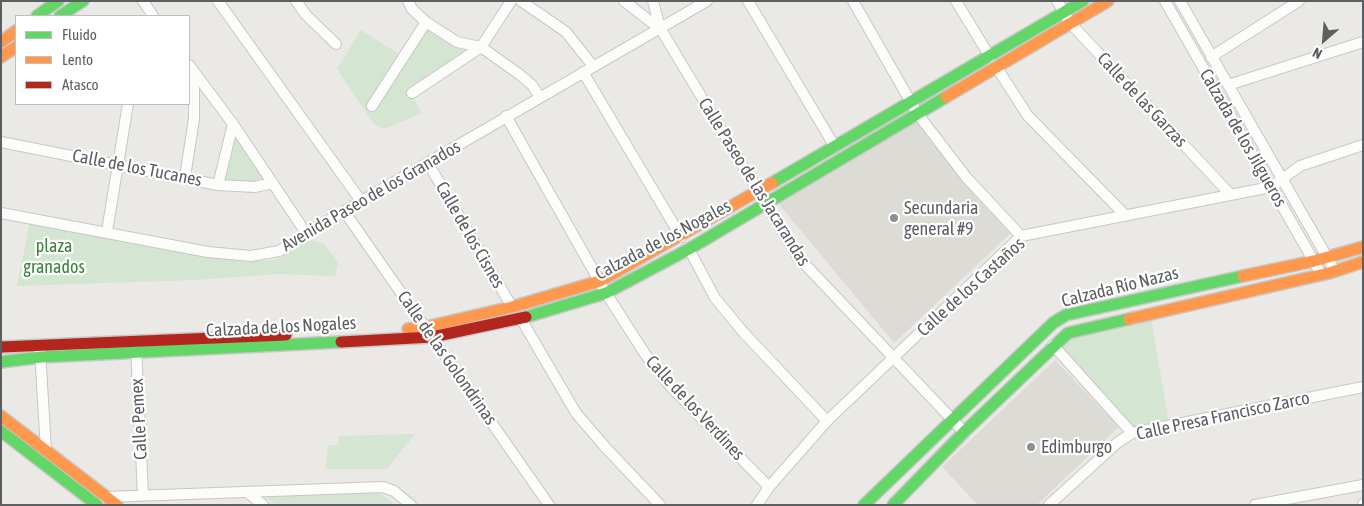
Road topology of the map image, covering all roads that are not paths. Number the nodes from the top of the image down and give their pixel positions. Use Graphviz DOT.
graph roads {
  1 [pos="83,1"];
  2 [pos="143,1"];
  3 [pos="218,1"];
  4 [pos="296,1"];
  5 [pos="408,1"];
  6 [pos="511,1"];
  7 [pos="521,1"];
  8 [pos="624,1"];
  9 [pos="653,1"];
  10 [pos="708,1"];
  11 [pos="748,1"];
  12 [pos="853,1"];
  13 [pos="956,1"];
  14 [pos="1057,1"];
  15 [pos="1083,1"];
  16 [pos="1108,1"];
  17 [pos="1165,1"];
  18 [pos="1180,1"];
  19 [pos="1299,1"];
  20 [pos="64,9"];
  21 [pos="1064,13"];
  22 [pos="41,15"];
  23 [pos="152,15"];
  24 [pos="426,22"];
  25 [pos="1071,24"];
  26 [pos="660,28"];
  27 [pos="15,32"];
  28 [pos="1,42"];
  29 [pos="1363,42"];
  30 [pos="336,44"];
  31 [pos="15,47"];
  32 [pos="481,47"];
  33 [pos="990,56"];
  34 [pos="1,57"];
  35 [pos="1212,57"];
  36 [pos="190,66"];
  37 [pos="593,66"];
  38 [pos="997,68"];
  39 [pos="583,72"];
  40 [pos="190,77"];
  41 [pos="1228,85"];
  42 [pos="412,93"];
  43 [pos="540,97"];
  44 [pos="911,103"];
  45 [pos="128,105"];
  46 [pos="372,106"];
  47 [pos="917,113"];
  48 [pos="506,116"];
  49 [pos="233,124"];
  50 [pos="1,142"];
  51 [pos="1363,146"];
  52 [pos="835,147"];
  53 [pos="428,162"];
  54 [pos="118,164"];
  55 [pos="185,177"];
  56 [pos="1282,179"];
  57 [pos="273,183"];
  58 [pos="218,185"];
  59 [pos="1271,187"];
  60 [pos="757,193"];
  61 [pos="1230,194"];
  62 [pos="361,201"];
  63 [pos="764,204"];
  64 [pos="344,211"];
  65 [pos="1,213"];
  66 [pos="1126,216"];
  67 [pos="107,231"];
  68 [pos="306,233"];
  69 [pos="1021,236"];
  70 [pos="682,237"];
  71 [pos="1363,247"];
  72 [pos="689,250"];
  73 [pos="1327,257"];
  74 [pos="1314,261"];
  75 [pos="1363,262"];
  76 [pos="1335,271"];
  77 [pos="1321,274"];
  78 [pos="600,281"];
  79 [pos="606,293"];
  80 [pos="512,307"];
  81 [pos="521,319"];
  82 [pos="429,332"];
  83 [pos="40,345"];
  84 [pos="1053,345"];
  85 [pos="1,347"];
  86 [pos="136,348"];
  87 [pos="41,358"];
  88 [pos="893,359"];
  89 [pos="1,362"];
  90 [pos="1363,386"];
  91 [pos="1,416"];
  92 [pos="952,420"];
  93 [pos="827,421"];
  94 [pos="1,431"];
  95 [pos="964,432"];
  96 [pos="1132,433"];
  97 [pos="46,450"];
  98 [pos="1363,485"];
  99 [pos="769,487"];
  100 [pos="247,492"];
  101 [pos="143,495"];
  102 [pos="107,497"];
  103 [pos="93,501"];
  104 [pos="1268,503"];
  105 [pos="117,505"];
  106 [pos="263,505"];
  107 [pos="411,505"];
  108 [pos="549,505"];
  109 [pos="660,505"];
  110 [pos="757,505"];
  111 [pos="864,505"];
  112 [pos="893,505"];
  113 [pos="1049,505"];
  114 [pos="1255,505"];
  1 -- 20 [label="street"];
  2 -- 23 [label="street"];
  3 -- 62 [label="street"];
  4 -- 30 [label="street"];
  5 -- 24 [label="street"];
  6 -- 32 [label="street"];
  7 -- 37 [label="street"];
  8 -- 26 [label="street"];
  9 -- 26 [label="street, Calle Paseo de las Jacarandas"];
  10 -- 26 [label="street, Avenida Paseo de los Granados"];
  11 -- 52 [label="street"];
  12 -- 44 [label="street"];
  13 -- 33 [label="street"];
  14 -- 21 [label="street, Calle de las Garzas"];
  15 -- 21 [label="street, Calzada de los Nogales"];
  16 -- 25 [label="street, Calzada de los Nogales"];
  17 -- 59 [label="street, Calzada de los Jilgueros"];
  18 -- 35 [label="street, Calzada de los Jilgueros"];
  19 -- 35 [label="street"];
  20 -- 22 [label="street"];
  21 -- 25 [label="street, Calle de las Garzas"];
  21 -- 33 [label="street, Calzada de los Nogales"];
  24 -- 32 [label="street"];
  24 -- 46 [label="street"];
  25 -- 38 [label="street, Calzada de los Nogales"];
  25 -- 61 [label="street, Calle de las Garzas"];
  26 -- 37 [label="street, Avenida Paseo de los Granados"];
  26 -- 60 [label="street, Calle Paseo de las Jacarandas"];
  27 -- 28 [label="street"];
  29 -- 41 [label="street"];
  31 -- 34 [label="street"];
  32 -- 42 [label="street"];
  32 -- 43 [label="street"];
  33 -- 44 [label="street, Calzada de los Nogales"];
  35 -- 41 [label="street, Calzada de los Jilgueros"];
  36 -- 49 [label="street"];
  37 -- 39 [label="street, Avenida Paseo de los Granados"];
  38 -- 47 [label="street, Calzada de los Nogales"];
  38 -- 66 [label="street"];
  39 -- 43 [label="street, Avenida Paseo de los Granados"];
  39 -- 70 [label="street"];
  40 -- 55 [label="street"];
  41 -- 56 [label="street, Calzada de los Jilgueros"];
  43 -- 48 [label="street, Avenida Paseo de los Granados"];
  44 -- 47 [label="street"];
  44 -- 52 [label="street, Calzada de los Nogales"];
  45 -- 54 [label="street"];
  47 -- 63 [label="street, Calzada de los Nogales"];
  47 -- 69 [label="street"];
  48 -- 53 [label="street, Avenida Paseo de los Granados"];
  48 -- 78 [label="street, Calle de los Verdines"];
  49 -- 57 [label="street"];
  49 -- 58 [label="street"];
  50 -- 54 [label="street, Calle de los Tucanes"];
  51 -- 56 [label="street, Calle de los Castaños"];
  52 -- 60 [label="street, Calzada de los Nogales"];
  53 -- 62 [label="street, Avenida Paseo de los Granados"];
  53 -- 80 [label="street, Calle de los Cisnes"];
  54 -- 55 [label="street, Calle de los Tucanes"];
  54 -- 67 [label="street"];
  55 -- 58 [label="street, Calle de los Tucanes"];
  56 -- 59 [label="street, Calle de los Castaños"];
  56 -- 73 [label="street, Calzada de los Jilgueros"];
  57 -- 58 [label="street, Calle de los Tucanes"];
  57 -- 68 [label="street"];
  59 -- 61 [label="street, Calle de los Castaños"];
  59 -- 74 [label="street, Calzada de los Jilgueros"];
  60 -- 63 [label="street, Calle Paseo de las Jacarandas"];
  60 -- 70 [label="street, Calzada de los Nogales"];
  61 -- 66 [label="street, Calle de los Castaños"];
  62 -- 64 [label="street, Avenida Paseo de los Granados"];
  63 -- 72 [label="street, Calzada de los Nogales"];
  63 -- 88 [label="street, Calle Paseo de las Jacarandas"];
  64 -- 68 [label="street, Avenida Paseo de los Granados"];
  64 -- 82 [label="street, Calle de las Golondrinas"];
  65 -- 67 [label="street, Avenida Paseo de los Granados"];
  66 -- 69 [label="street, Calle de los Castaños"];
  67 -- 68 [label="street, Avenida Paseo de los Granados"];
  69 -- 88 [label="street, Calle de los Castaños"];
  70 -- 78 [label="street, Calzada de los Nogales"];
  71 -- 73 [label="street, Calzada Río Nazas"];
  72 -- 79 [label="street, Calzada de los Nogales"];
  72 -- 93 [label="street"];
  73 -- 74 [label="street, Calzada Río Nazas"];
  73 -- 76 [label="street, Calzada de los Jilgueros"];
  74 -- 77 [label="street, Calzada de los Jilgueros"];
  74 -- 92 [label="street, Calzada Río Nazas"];
  75 -- 76 [label="street, Calzada Río Nazas"];
  76 -- 77 [label="street, Calzada Río Nazas"];
  77 -- 84 [label="street, Calzada Río Nazas"];
  78 -- 79 [label="street, Calle de los Verdines"];
  78 -- 80 [label="street, Calzada de los Nogales"];
  79 -- 81 [label="street, Calzada de los Nogales"];
  79 -- 99 [label="street, Calle de los Verdines"];
  80 -- 82 [label="street, Calzada de los Nogales"];
  81 -- 82 [label="street, Calzada de los Nogales"];
  81 -- 109 [label="street"];
  82 -- 86 [label="street, Calzada de los Nogales"];
  82 -- 108 [label="street, Calle de las Golondrinas"];
  83 -- 85 [label="street, Calzada de los Nogales"];
  83 -- 86 [label="street, Calzada de los Nogales"];
  83 -- 87 [label="street"];
  84 -- 95 [label="street, Calzada Río Nazas"];
  84 -- 96 [label="street"];
  86 -- 87 [label="street, Calzada de los Nogales"];
  86 -- 101 [label="street, Calle Pemex"];
  87 -- 89 [label="street, Calzada de los Nogales"];
  87 -- 97 [label="street"];
  88 -- 92 [label="street, Calle Paseo de las Jacarandas"];
  88 -- 93 [label="street, Calle de los Castaños"];
  90 -- 96 [label="street, Calle Presa Francisco Zarco"];
  91 -- 97 [label="street"];
  92 -- 95 [label="street, Calle Paseo de las Jacarandas"];
  92 -- 111 [label="street, Calzada Río Nazas"];
  93 -- 99 [label="street, Calle de los Castaños"];
  94 -- 103 [label="street"];
  95 -- 112 [label="street, Calzada Río Nazas"];
  96 -- 113 [label="street, Calle Presa Francisco Zarco"];
  97 -- 102 [label="street"];
  98 -- 104 [label="street"];
  99 -- 110 [label="street, Calle de los Castaños"];
  100 -- 101 [label="street"];
  100 -- 106 [label="street"];
  100 -- 107 [label="street"];
  101 -- 102 [label="street"];
  102 -- 103 [label="street"];
  102 -- 105 [label="street"];
  104 -- 114 [label="street"];
}
